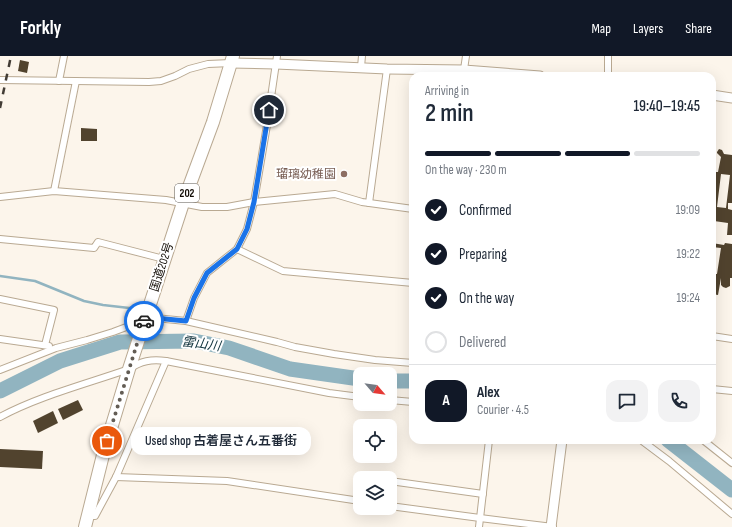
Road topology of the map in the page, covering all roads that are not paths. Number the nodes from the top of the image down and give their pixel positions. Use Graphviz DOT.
graph roads {
  1 [pos="64,56"];
  2 [pos="362,56"];
  3 [pos="466,56"];
  4 [pos="608,56"];
  5 [pos="232,60"];
  6 [pos="277,60"];
  7 [pos="361,67"];
  8 [pos="387,69"];
  9 [pos="444,72"];
  10 [pos="463,72"];
  11 [pos="608,72"];
  12 [pos="0,80"];
  13 [pos="59,81"];
  14 [pos="76,81"];
  15 [pos="716,96"];
  16 [pos="732,98"];
  17 [pos="54,191"];
  18 [pos="0,197"];
  19 [pos="254,202"];
  20 [pos="183,203"];
  21 [pos="369,203"];
  22 [pos="409,208"];
  23 [pos="0,239"];
  24 [pos="237,249"];
  25 [pos="164,258"];
  26 [pos="409,283"];
  27 [pos="0,299"];
  28 [pos="186,321"];
  29 [pos="143,323"];
  30 [pos="716,337"];
  31 [pos="0,339"];
  32 [pos="732,339"];
  33 [pos="45,345"];
  34 [pos="56,348"];
  35 [pos="166,361"];
  36 [pos="409,363"];
  37 [pos="129,369"];
  38 [pos="0,370"];
  39 [pos="716,390"];
  40 [pos="732,392"];
  41 [pos="353,396"];
  42 [pos="397,401"];
  43 [pos="409,402"];
  44 [pos="0,417"];
  45 [pos="489,444"];
  46 [pos="562,444"];
  47 [pos="646,444"];
  48 [pos="708,444"];
  49 [pos="732,463"];
  50 [pos="116,477"];
  51 [pos="397,482"];
  52 [pos="483,494"];
  53 [pos="353,500"];
  54 [pos="397,507"];
  55 [pos="732,514"];
  56 [pos="480,518"];
  57 [pos="86,521"];
  58 [pos="479,527"];
  59 [pos="552,527"];
  1 -- 13 [label="street"];
  2 -- 7 [label="street"];
  3 -- 10 [label="street"];
  4 -- 11 [label="street"];
  5 -- 6 [label="main road"];
  5 -- 14 [label="street"];
  5 -- 20 [label="highway, 国道202号 / 202"];
  6 -- 7 [label="main road"];
  6 -- 19 [label="street"];
  7 -- 8 [label="main road"];
  8 -- 9 [label="main road"];
  8 -- 21 [label="street"];
  12 -- 13 [label="street"];
  13 -- 14 [label="street"];
  14 -- 17 [label="street"];
  15 -- 16 [label="main road"];
  17 -- 18 [label="street"];
  17 -- 20 [label="street"];
  19 -- 20 [label="street"];
  19 -- 21 [label="street"];
  19 -- 24 [label="street"];
  20 -- 25 [label="highway, 国道202号 / 202"];
  21 -- 22 [label="street"];
  23 -- 25 [label="street"];
  24 -- 26 [label="street"];
  24 -- 28 [label="street"];
  25 -- 29 [label="highway, 国道202号 / 202"];
  27 -- 33 [label="street"];
  28 -- 29 [label="street"];
  28 -- 36 [label="street"];
  29 -- 34 [label="street"];
  29 -- 37 [label="highway, 国道202号 / 202"];
  30 -- 32 [label="street"];
  31 -- 33 [label="street"];
  33 -- 34 [label="street"];
  34 -- 38 [label="street"];
  35 -- 37 [label="street"];
  35 -- 41 [label="street"];
  35 -- 50 [label="street"];
  37 -- 44 [label="street"];
  37 -- 57 [label="highway, 国道202号 / 202"];
  39 -- 40 [label="street"];
  42 -- 43 [label="street"];
  45 -- 52 [label="street"];
  46 -- 59 [label="main road"];
  47 -- 55 [label="street"];
  48 -- 49 [label="street"];
  50 -- 53 [label="street"];
  50 -- 57 [label="street"];
  51 -- 52 [label="street"];
  52 -- 56 [label="street"];
  54 -- 56 [label="street"];
  56 -- 58 [label="street"];
  56 -- 59 [label="street"];
}
